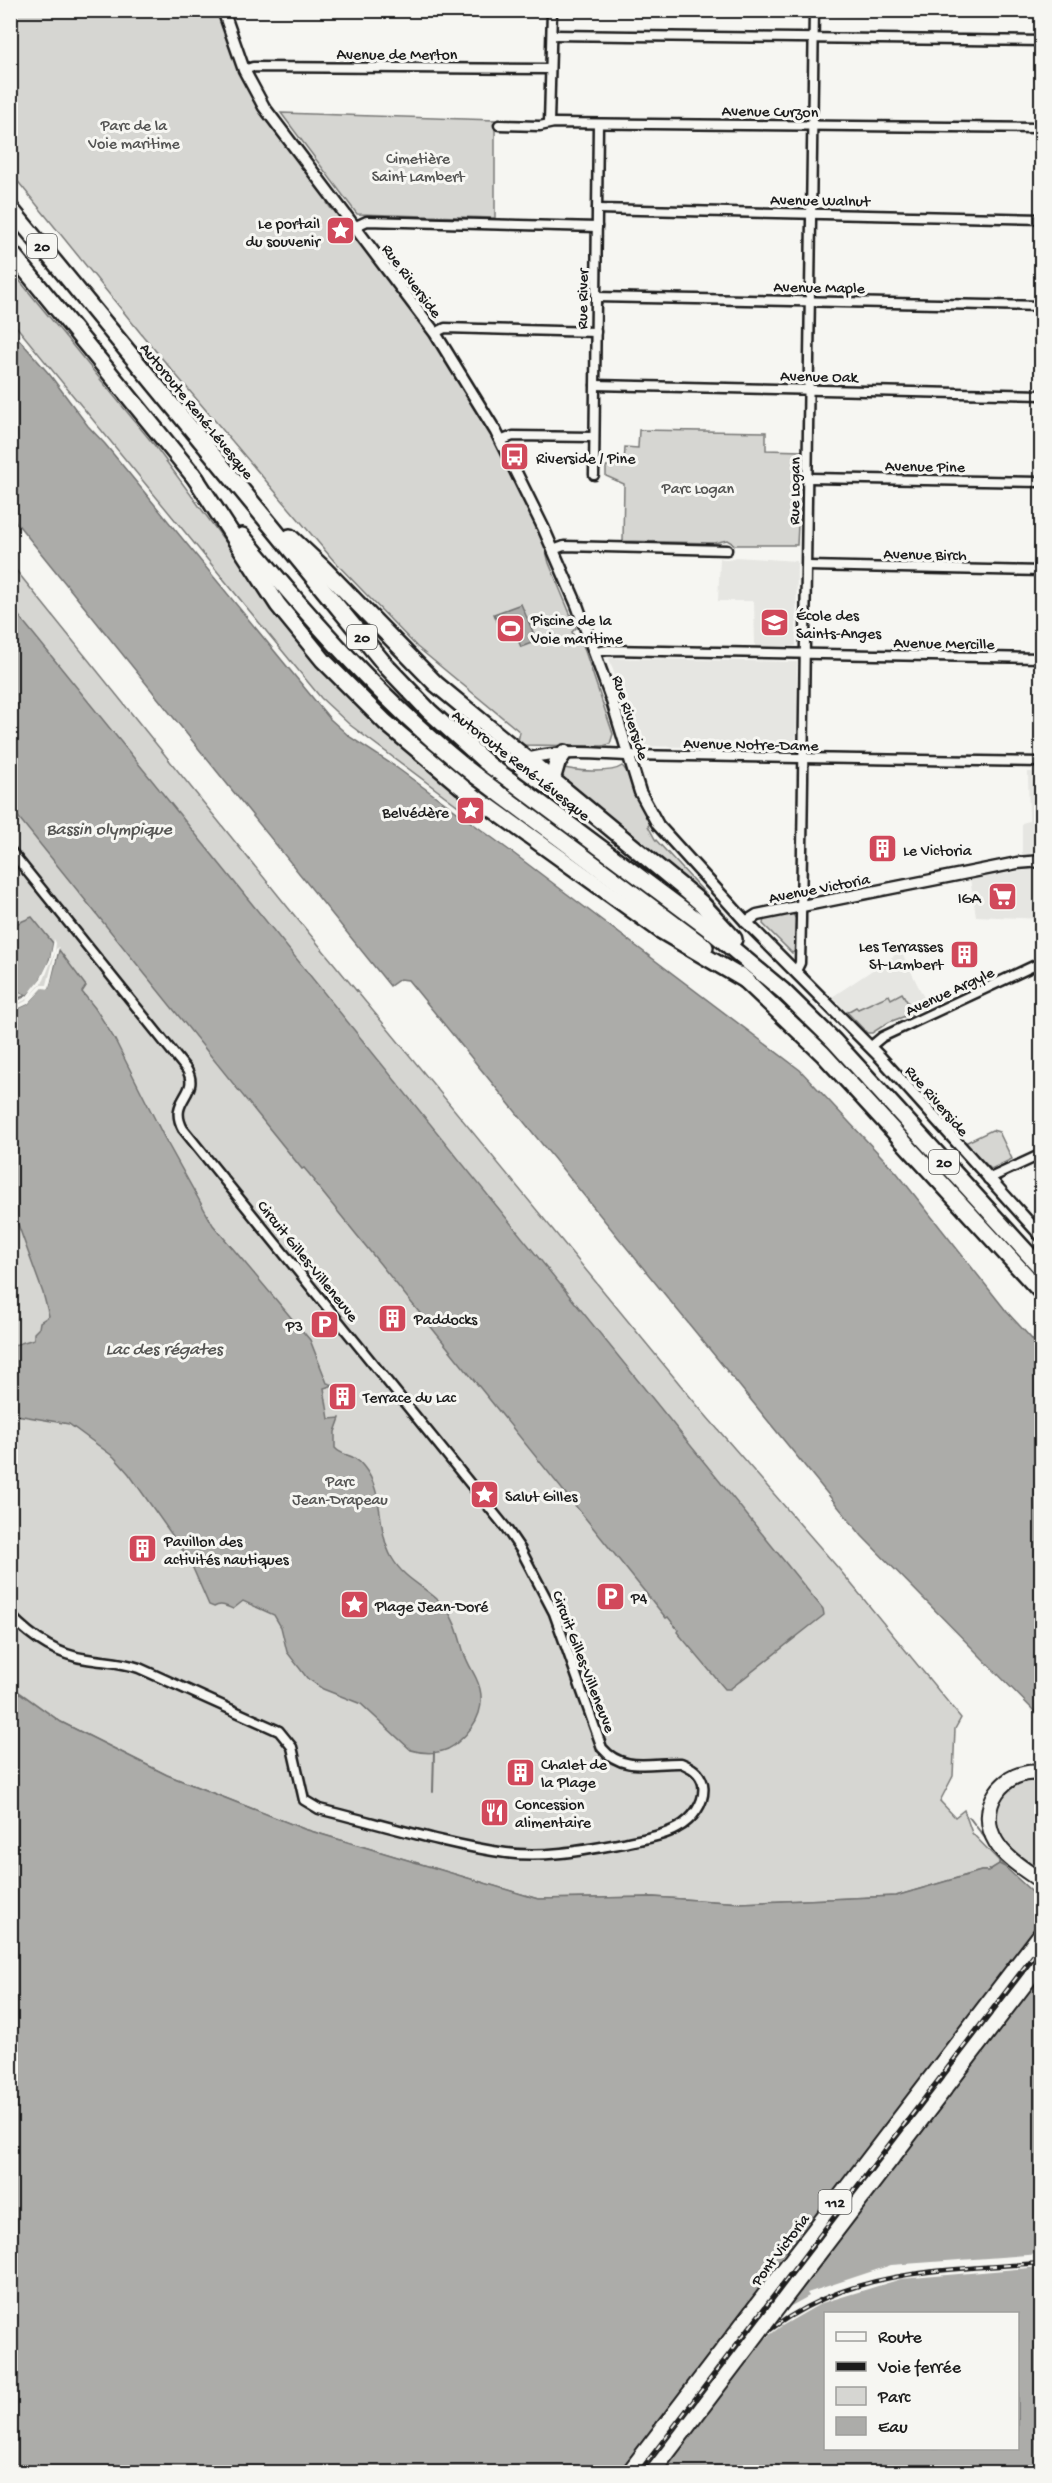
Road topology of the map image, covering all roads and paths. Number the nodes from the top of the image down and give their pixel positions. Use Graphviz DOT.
graph roads {
  1 [pos="223,10"];
  2 [pos="552,10"];
  3 [pos="814,10"];
  4 [pos="552,35"];
  5 [pos="813,38"];
  6 [pos="1041,41"];
  7 [pos="550,69"];
  8 [pos="244,70"];
  9 [pos="549,123"];
  10 [pos="598,124"];
  11 [pos="499,125"];
  12 [pos="812,126"];
  13 [pos="1041,129"];
  14 [pos="10,208"];
  15 [pos="597,209"];
  16 [pos="811,214"];
  17 [pos="1041,219"];
  18 [pos="354,227"];
  19 [pos="597,227"];
  20 [pos="10,251"];
  21 [pos="596,297"];
  22 [pos="810,300"];
  23 [pos="1041,306"];
  24 [pos="596,332"];
  25 [pos="435,333"];
  26 [pos="595,385"];
  27 [pos="809,390"];
  28 [pos="1041,395"];
  29 [pos="594,437"];
  30 [pos="500,441"];
  31 [pos="192,473"];
  32 [pos="594,475"];
  33 [pos="809,478"];
  34 [pos="1041,482"];
  35 [pos="246,497"];
  36 [pos="553,550"];
  37 [pos="727,550"];
  38 [pos="808,566"];
  39 [pos="1041,571"];
  40 [pos="595,652"];
  41 [pos="805,654"];
  42 [pos="1041,658"];
  43 [pos="564,753"];
  44 [pos="629,756"];
  45 [pos="525,758"];
  46 [pos="804,759"];
  47 [pos="1041,762"];
  48 [pos="552,780"];
  49 [pos="472,795"];
  50 [pos="10,850"];
  51 [pos="1041,861"];
  52 [pos="801,907"];
  53 [pos="746,922"];
  54 [pos="1041,962"];
  55 [pos="796,971"];
  56 [pos="747,981"];
  57 [pos="773,981"];
  58 [pos="870,1047"];
  59 [pos="1041,1154"];
  60 [pos="988,1179"];
  61 [pos="1041,1237"];
  62 [pos="1041,1269"];
  63 [pos="1041,1293"];
  64 [pos="10,1616"];
  65 [pos="1041,1773"];
  66 [pos="1041,1882"];
  67 [pos="1041,1932"];
  68 [pos="1041,1962"];
  69 [pos="630,2472"];
  70 [pos="653,2472"];
  1 -- 8 [label="street, Rue Riverside"];
  2 -- 4 [label="street"];
  3 -- 5 [label="street, Rue Logan"];
  4 -- 5 [label="street"];
  4 -- 7 [label="street"];
  5 -- 6 [label="street"];
  5 -- 12 [label="street, Rue Logan"];
  7 -- 8 [label="street, Avenue de Merton"];
  7 -- 9 [label="street"];
  8 -- 18 [label="street, Rue Riverside"];
  9 -- 10 [label="street, Avenue Curzon"];
  9 -- 11 [label="street, Avenue Curzon"];
  10 -- 12 [label="street, Avenue Curzon"];
  10 -- 15 [label="street, Rue River"];
  12 -- 13 [label="street, Avenue Curzon"];
  12 -- 16 [label="street, Rue Logan"];
  14 -- 35 [label="highway, Autoroute René-Lévesque / 20"];
  15 -- 16 [label="street, Avenue Walnut"];
  15 -- 19 [label="street, Rue River"];
  16 -- 17 [label="street, Avenue Walnut"];
  16 -- 22 [label="street, Rue Logan"];
  18 -- 19 [label="street"];
  18 -- 25 [label="street, Rue Riverside"];
  19 -- 21 [label="street, Rue River"];
  20 -- 31 [label="highway, 20"];
  21 -- 22 [label="street, Avenue Maple"];
  21 -- 24 [label="street, Rue River"];
  22 -- 23 [label="street, Avenue Maple"];
  22 -- 27 [label="street, Rue Logan"];
  24 -- 25 [label="street"];
  24 -- 26 [label="street, Rue River"];
  25 -- 30 [label="street, Rue Riverside"];
  26 -- 27 [label="street, Avenue Oak"];
  26 -- 29 [label="street, Rue River"];
  27 -- 28 [label="street, Avenue Oak"];
  27 -- 33 [label="street, Rue Logan"];
  29 -- 30 [label="street"];
  29 -- 32 [label="street, Rue River"];
  30 -- 36 [label="street, Rue Riverside"];
  31 -- 49 [label="highway"];
  31 -- 56 [label="highway, 20, bridge"];
  33 -- 34 [label="street, Avenue Pine"];
  33 -- 38 [label="street, Rue Logan"];
  35 -- 45 [label="highway"];
  35 -- 57 [label="highway, Autoroute René-Lévesque / 20, bridge"];
  36 -- 37 [label="street"];
  36 -- 40 [label="street, Rue Riverside"];
  38 -- 39 [label="street, Avenue Birch"];
  38 -- 41 [label="street, Rue Logan"];
  40 -- 41 [label="street, Avenue Mercille"];
  40 -- 44 [label="street, Rue Riverside"];
  41 -- 42 [label="street, Avenue Mercille"];
  41 -- 46 [label="street, Rue Logan"];
  43 -- 44 [label="street, Avenue Notre-Dame"];
  43 -- 45 [label="street, Avenue Notre-Dame"];
  43 -- 48 [label="highway"];
  44 -- 46 [label="street, Avenue Notre-Dame"];
  44 -- 53 [label="street, Rue Riverside"];
  45 -- 48 [label="highway"];
  45 -- 49 [label="street, Avenue Notre-Dame"];
  46 -- 47 [label="street, Avenue Notre-Dame"];
  46 -- 52 [label="street, Rue Logan"];
  48 -- 57 [label="highway"];
  49 -- 56 [label="highway"];
  50 -- 64 [label="street, Circuit Gilles-Villeneuve"];
  51 -- 52 [label="street, Avenue Victoria"];
  52 -- 53 [label="street, Avenue Victoria"];
  52 -- 55 [label="street, Rue Logan"];
  53 -- 55 [label="street, Rue Riverside"];
  54 -- 58 [label="street, Avenue Argyle"];
  55 -- 58 [label="street, Rue Riverside"];
  56 -- 63 [label="highway, 20"];
  57 -- 62 [label="highway, Autoroute René-Lévesque / 20"];
  58 -- 60 [label="street, Rue Riverside"];
  59 -- 60 [label="street"];
  60 -- 61 [label="street, Rue Riverside"];
  65 -- 66 [label="main road"];
  67 -- 69 [label="main road, Pont Victoria / 112"];
  68 -- 70 [label="main road, 112, bridge"];
}
